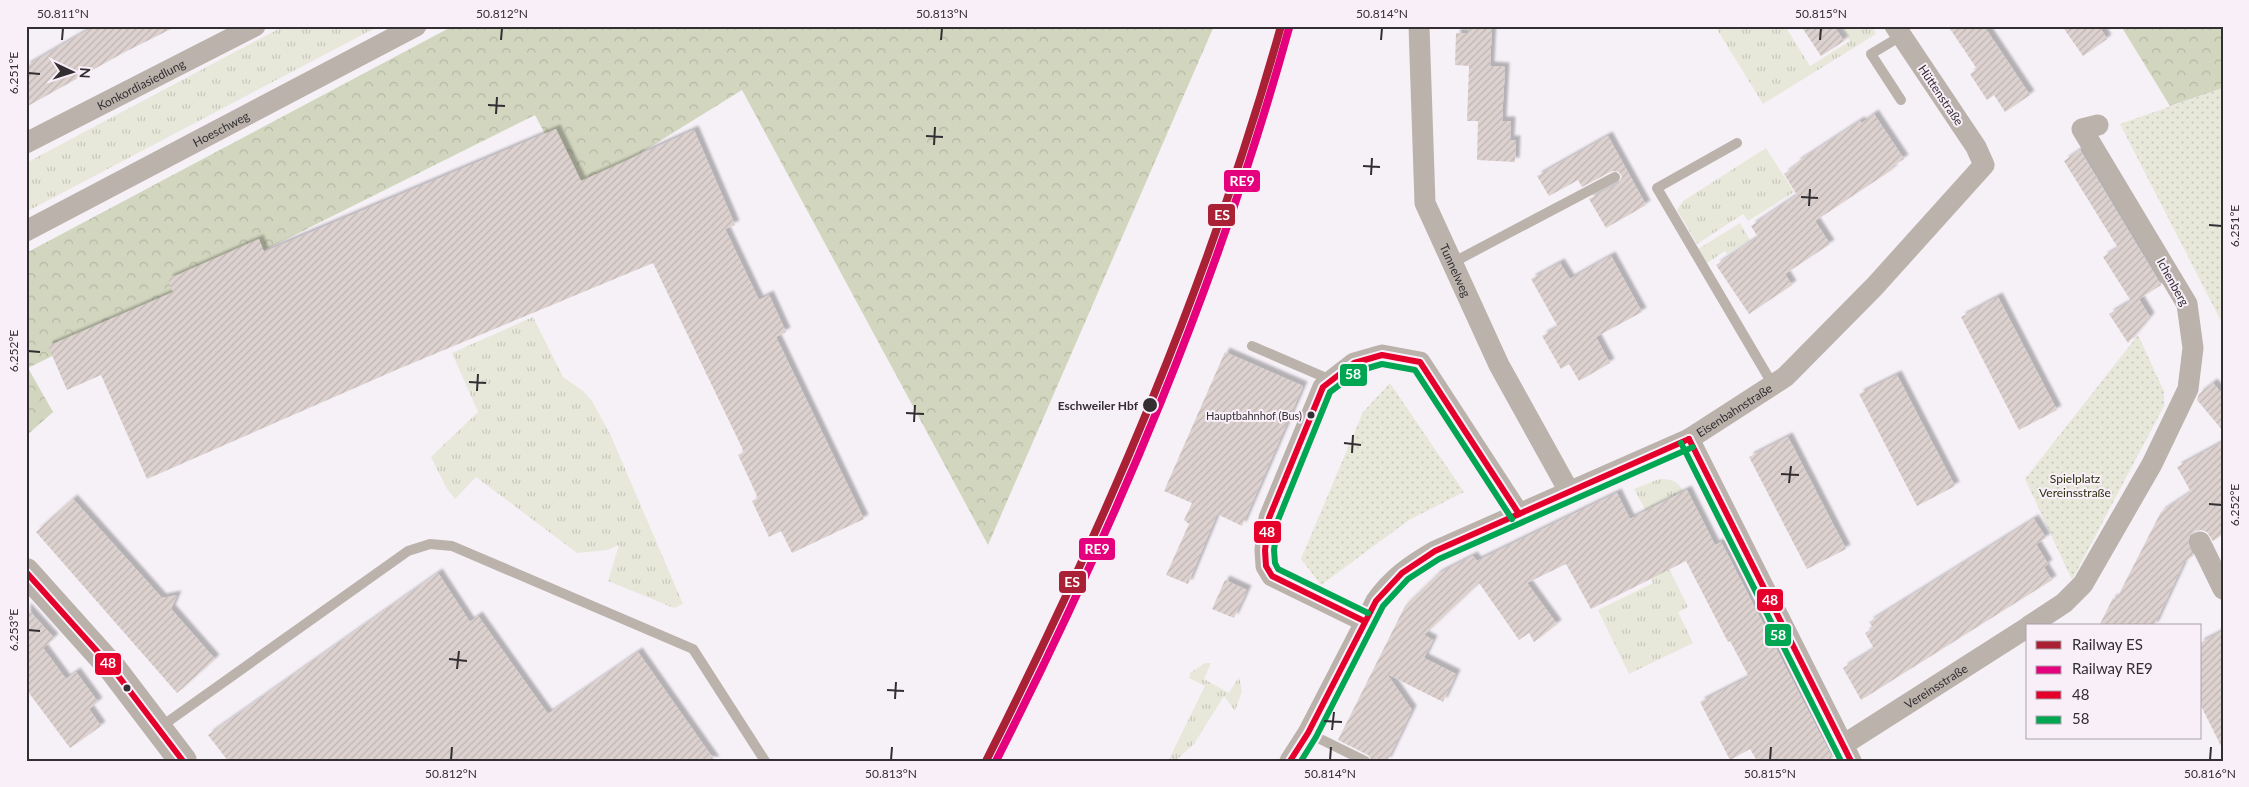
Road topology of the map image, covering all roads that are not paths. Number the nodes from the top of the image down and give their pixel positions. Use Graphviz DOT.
graph roads {
  1 [pos="255,26"];
  2 [pos="416,26"];
  3 [pos="1419,26"];
  4 [pos="1898,31"];
  5 [pos="1900,100"];
  6 [pos="2098,125"];
  7 [pos="1737,143"];
  8 [pos="26,144"];
  9 [pos="1984,165"];
  10 [pos="1615,177"];
  11 [pos="26,231"];
  12 [pos="1452,263"];
  13 [pos="1252,346"];
  14 [pos="1331,380"];
  15 [pos="1773,385"];
  16 [pos="1689,439"];
  17 [pos="2152,464"];
  18 [pos="1570,493"];
  19 [pos="1519,514"];
  20 [pos="2200,542"];
  21 [pos="26,572"];
  22 [pos="2223,589"];
  23 [pos="1364,621"];
  24 [pos="2031,624"];
  25 [pos="2026,627"];
  26 [pos="159,728"];
  27 [pos="1308,733"];
  28 [pos="1847,753"];
  29 [pos="183,761"];
  30 [pos="765,761"];
  31 [pos="1290,761"];
  32 [pos="1366,761"];
  1 -- 8 [label="street, Konkordiasiedlung"];
  2 -- 11 [label="street, Hoeschweg"];
  3 -- 12 [label="street, Tunnelweg"];
  4 -- 5 [label="lane"];
  4 -- 9 [label="street, Hüttenstraße"];
  6 -- 17 [label="street, Ichenberg"];
  7 -- 15 [label="lane"];
  9 -- 15 [label="street, Eisenbahnstraße"];
  10 -- 12 [label="lane"];
  12 -- 18 [label="street, Tunnelweg"];
  13 -- 14 [label="lane"];
  14 -- 19 [label="street"];
  14 -- 23 [label="street"];
  15 -- 16 [label="street, Eisenbahnstraße"];
  16 -- 18 [label="street, Eisenbahnstraße"];
  16 -- 28 [label="street"];
  17 -- 24 [label="street, Vereinsstraße"];
  18 -- 19 [label="street, Eisenbahnstraße"];
  19 -- 23 [label="street, Eisenbahnstraße"];
  20 -- 22 [label="street"];
  21 -- 26 [label="main road"];
  23 -- 27 [label="street, Eisenbahnstraße"];
  25 -- 28 [label="street, Vereinsstraße"];
  26 -- 29 [label="main road"];
  26 -- 30 [label="lane"];
  27 -- 31 [label="street, Eisenbahnstraße"];
  27 -- 32 [label="lane"];
}
